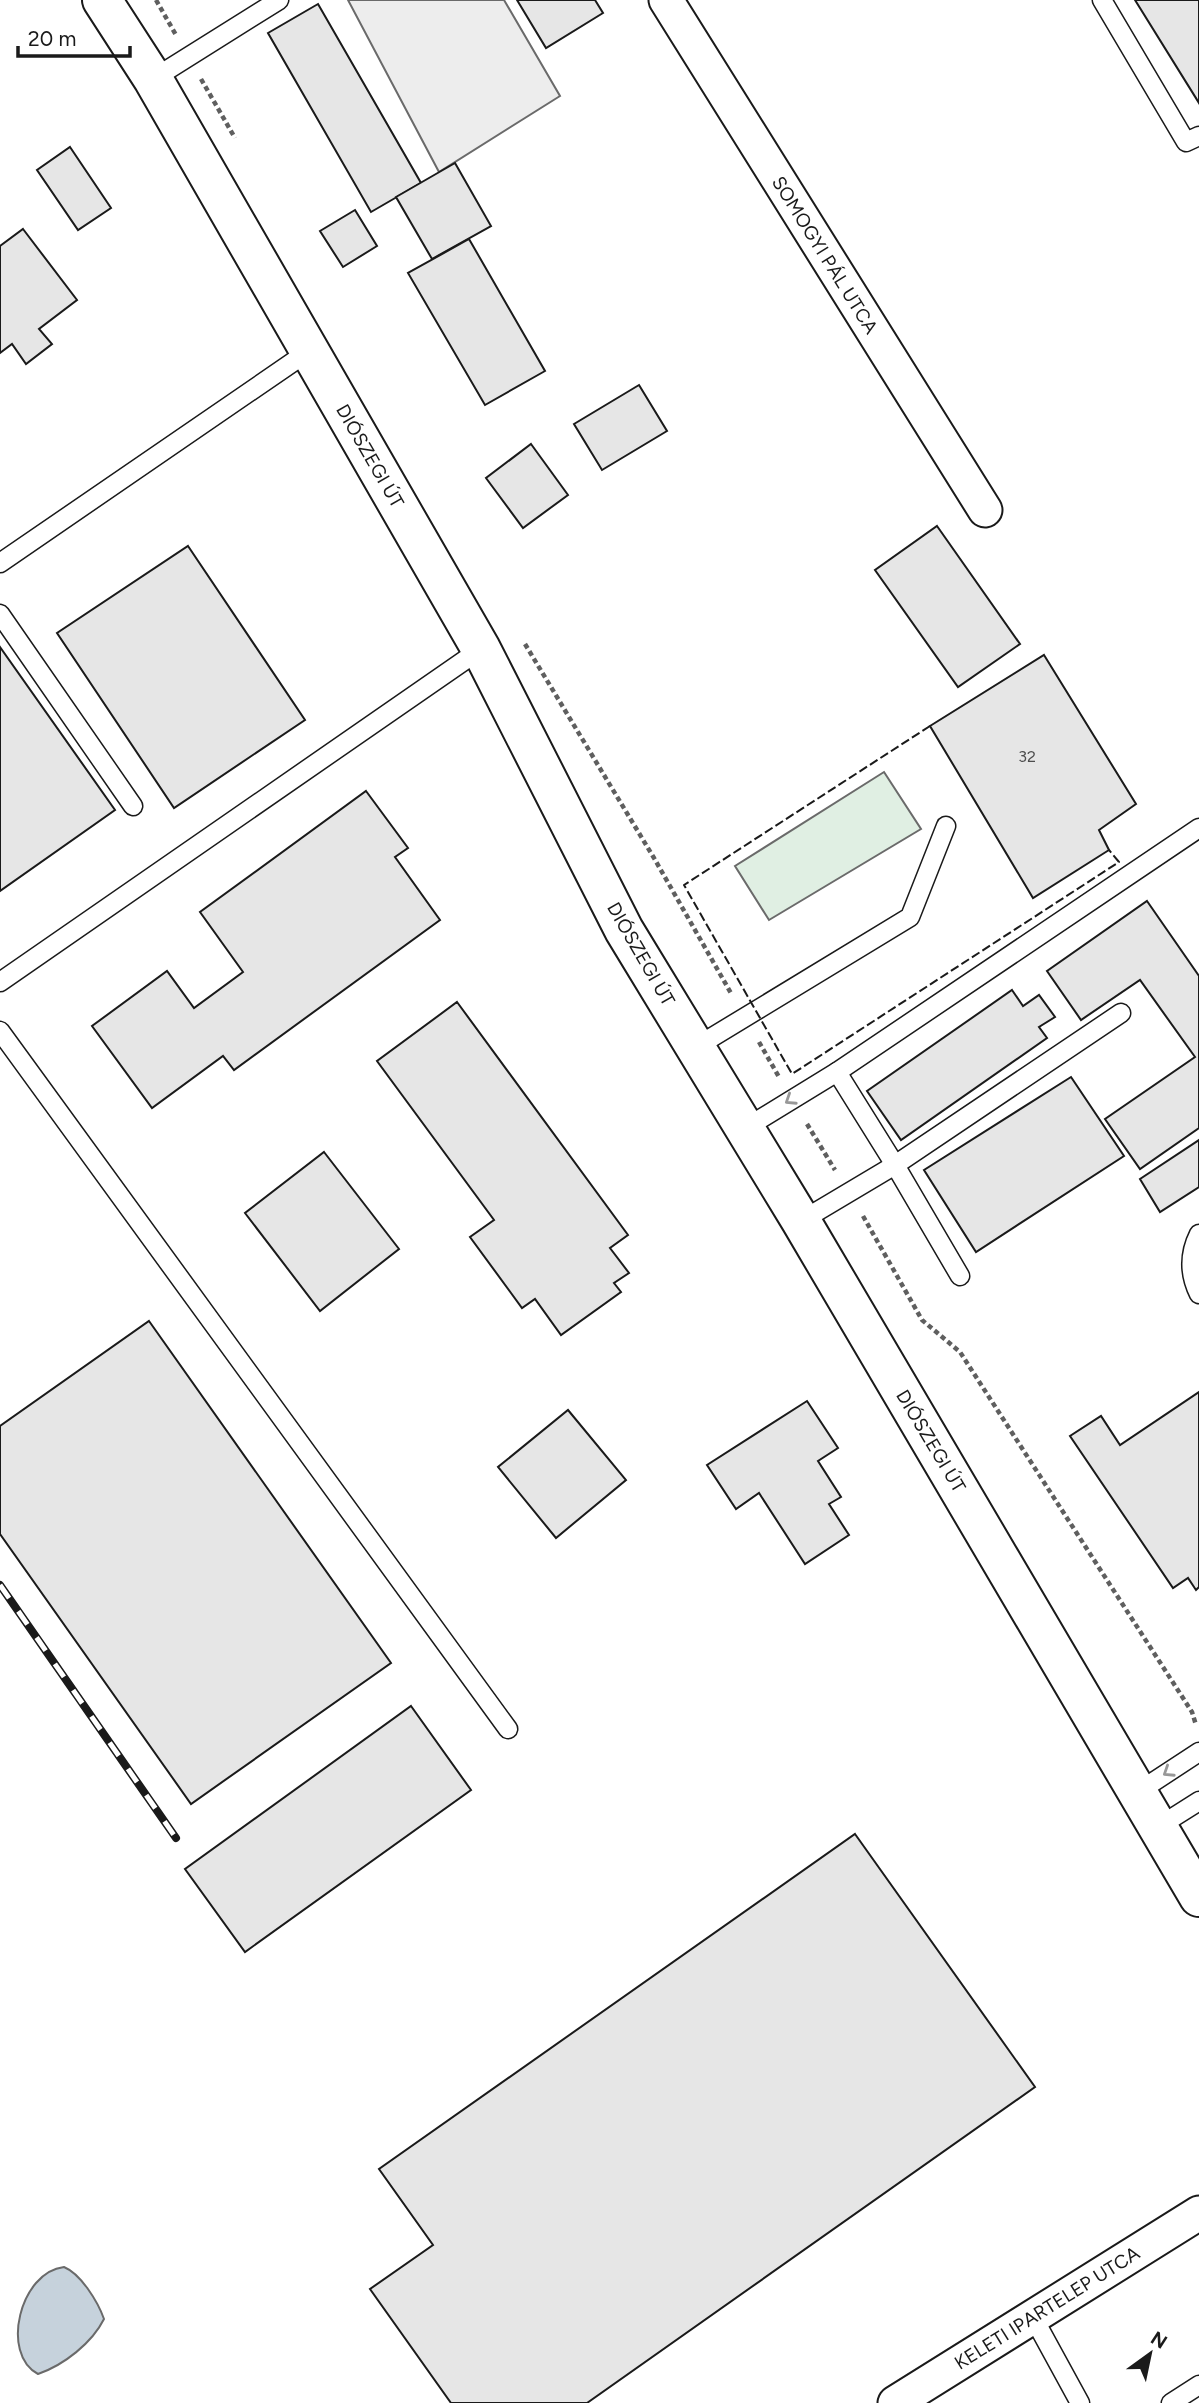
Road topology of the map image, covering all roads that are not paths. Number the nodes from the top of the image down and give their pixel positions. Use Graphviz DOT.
graph roads {
  1 [pos="102,0"];
  2 [pos="279,0"];
  3 [pos="666,0"];
  4 [pos="1102,0"];
  5 [pos="153,79"];
  6 [pos="1199,136"];
  7 [pos="309,351"];
  8 [pos="985,510"];
  9 [pos="0,563"];
  10 [pos="0,614"];
  11 [pos="481,649"];
  12 [pos="133,806"];
  13 [pos="946,826"];
  14 [pos="1199,828"];
  15 [pos="0,982"];
  16 [pos="1121,1013"];
  17 [pos="0,1031"];
  18 [pos="696,1047"];
  19 [pos="837,1072"];
  20 [pos="744,1129"];
  21 [pos="895,1165"];
  22 [pos="801,1221"];
  23 [pos="1199,1234"];
  24 [pos="960,1276"];
  25 [pos="1199,1294"];
  26 [pos="508,1729"];
  27 [pos="1199,1752"];
  28 [pos="1138,1792"];
  29 [pos="1199,1801"];
  30 [pos="1158,1827"];
  31 [pos="1199,1897"];
  32 [pos="1199,2213"];
  33 [pos="1033,2316"];
  34 [pos="1199,2385"];
  35 [pos="895,2403"];
  36 [pos="1080,2403"];
  37 [pos="1171,2403"];
  1 -- 5 [label="main road, DIÓSZEGI ÚT"];
  2 -- 5 [label="lane"];
  3 -- 8 [label="street, SOMOGYI PÁL UTCA"];
  4 -- 6 [label="lane"];
  5 -- 7 [label="main road, DIÓSZEGI ÚT"];
  7 -- 9 [label="lane"];
  7 -- 11 [label="main road, DIÓSZEGI ÚT"];
  10 -- 12 [label="lane"];
  11 -- 15 [label="lane"];
  11 -- 18 [label="main road, DIÓSZEGI ÚT"];
  13 -- 18 [label="lane"];
  14 -- 19 [label="lane"];
  16 -- 21 [label="lane"];
  17 -- 26 [label="lane"];
  18 -- 20 [label="main road, DIÓSZEGI ÚT"];
  19 -- 20 [label="lane, one-way"];
  19 -- 21 [label="lane"];
  20 -- 22 [label="main road, DIÓSZEGI ÚT"];
  21 -- 22 [label="lane"];
  21 -- 24 [label="lane"];
  22 -- 28 [label="main road, DIÓSZEGI ÚT"];
  23 -- 25 [label="lane"];
  27 -- 28 [label="lane, one-way"];
  28 -- 30 [label="main road, DIÓSZEGI ÚT"];
  29 -- 30 [label="lane"];
  30 -- 31 [label="main road, DIÓSZEGI ÚT"];
  32 -- 33 [label="street, KELETI IPARTELEP UTCA"];
  33 -- 35 [label="street, KELETI IPARTELEP UTCA"];
  33 -- 36 [label="lane"];
  34 -- 37 [label="lane"];
}
